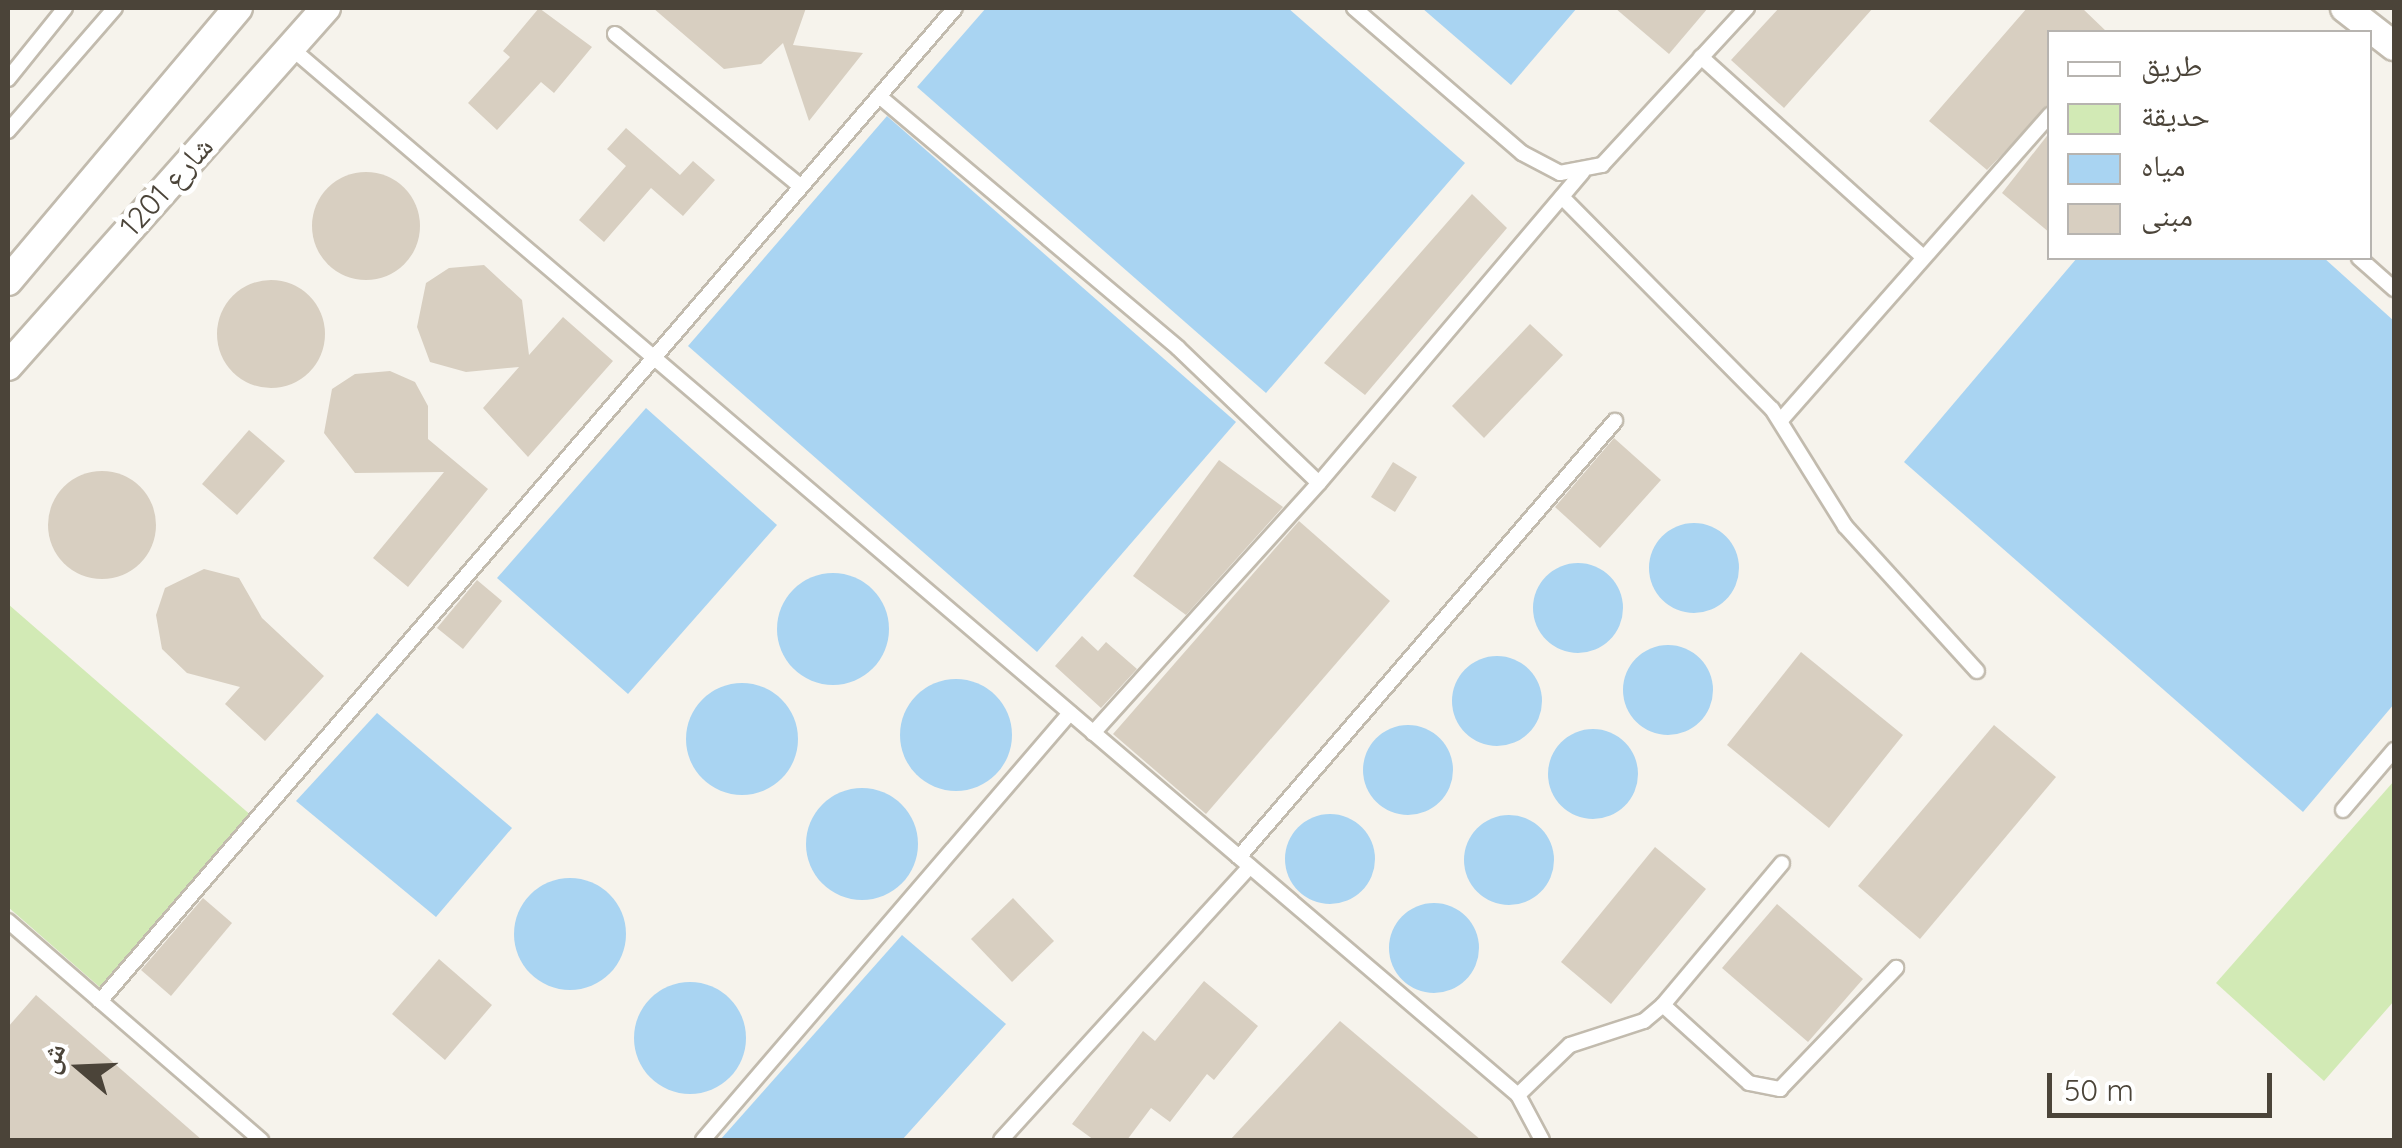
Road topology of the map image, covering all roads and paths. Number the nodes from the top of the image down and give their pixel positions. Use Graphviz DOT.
graph roads {
  1 [pos="65,8"];
  2 [pos="115,8"];
  3 [pos="238,8"];
  4 [pos="326,8"];
  5 [pos="954,8"];
  6 [pos="1354,8"];
  7 [pos="1747,8"];
  8 [pos="2345,8"];
  9 [pos="615,34"];
  10 [pos="2394,46"];
  11 [pos="290,47"];
  12 [pos="1701,57"];
  13 [pos="8,79"];
  14 [pos="879,96"];
  15 [pos="2047,117"];
  16 [pos="8,131"];
  17 [pos="1582,173"];
  18 [pos="800,186"];
  19 [pos="1562,197"];
  20 [pos="1924,257"];
  21 [pos="2361,260"];
  22 [pos="8,281"];
  23 [pos="2394,288"];
  24 [pos="652,355"];
  25 [pos="8,366"];
  26 [pos="1781,420"];
  27 [pos="1614,421"];
  28 [pos="1320,483"];
  29 [pos="1976,671"];
  30 [pos="1070,713"];
  31 [pos="1093,732"];
  32 [pos="2394,750"];
  33 [pos="2343,810"];
  34 [pos="1244,862"];
  35 [pos="1782,864"];
  36 [pos="8,922"];
  37 [pos="1896,968"];
  38 [pos="100,1001"];
  39 [pos="1663,1005"];
  40 [pos="1518,1095"];
  41 [pos="261,1140"];
  42 [pos="703,1140"];
  43 [pos="1001,1140"];
  44 [pos="1542,1140"];
  1 -- 13 [label="lane"];
  2 -- 16 [label="lane"];
  3 -- 22 [label="street, شارع 1201"];
  4 -- 11 [label="street, شارع 1201"];
  5 -- 14 [label="lane"];
  6 -- 17 [label="lane"];
  7 -- 12 [label="lane"];
  8 -- 10 [label="street"];
  9 -- 18 [label="lane"];
  11 -- 24 [label="lane"];
  11 -- 25 [label="street, شارع 1201"];
  12 -- 17 [label="lane"];
  12 -- 20 [label="lane"];
  14 -- 18 [label="lane"];
  14 -- 28 [label="lane"];
  15 -- 20 [label="lane"];
  17 -- 19 [label="lane"];
  18 -- 24 [label="lane"];
  19 -- 26 [label="lane"];
  19 -- 28 [label="lane"];
  20 -- 26 [label="lane"];
  21 -- 23 [label="lane"];
  24 -- 30 [label="lane"];
  24 -- 38 [label="lane"];
  26 -- 29 [label="lane"];
  27 -- 34 [label="lane"];
  28 -- 31 [label="lane"];
  30 -- 31 [label="lane"];
  30 -- 42 [label="lane"];
  31 -- 34 [label="lane"];
  32 -- 33 [label="lane"];
  34 -- 40 [label="lane"];
  34 -- 43 [label="lane"];
  35 -- 39 [label="lane"];
  36 -- 38 [label="lane"];
  37 -- 39 [label="lane"];
  38 -- 41 [label="lane"];
  39 -- 40 [label="lane"];
  40 -- 44 [label="lane"];
}
